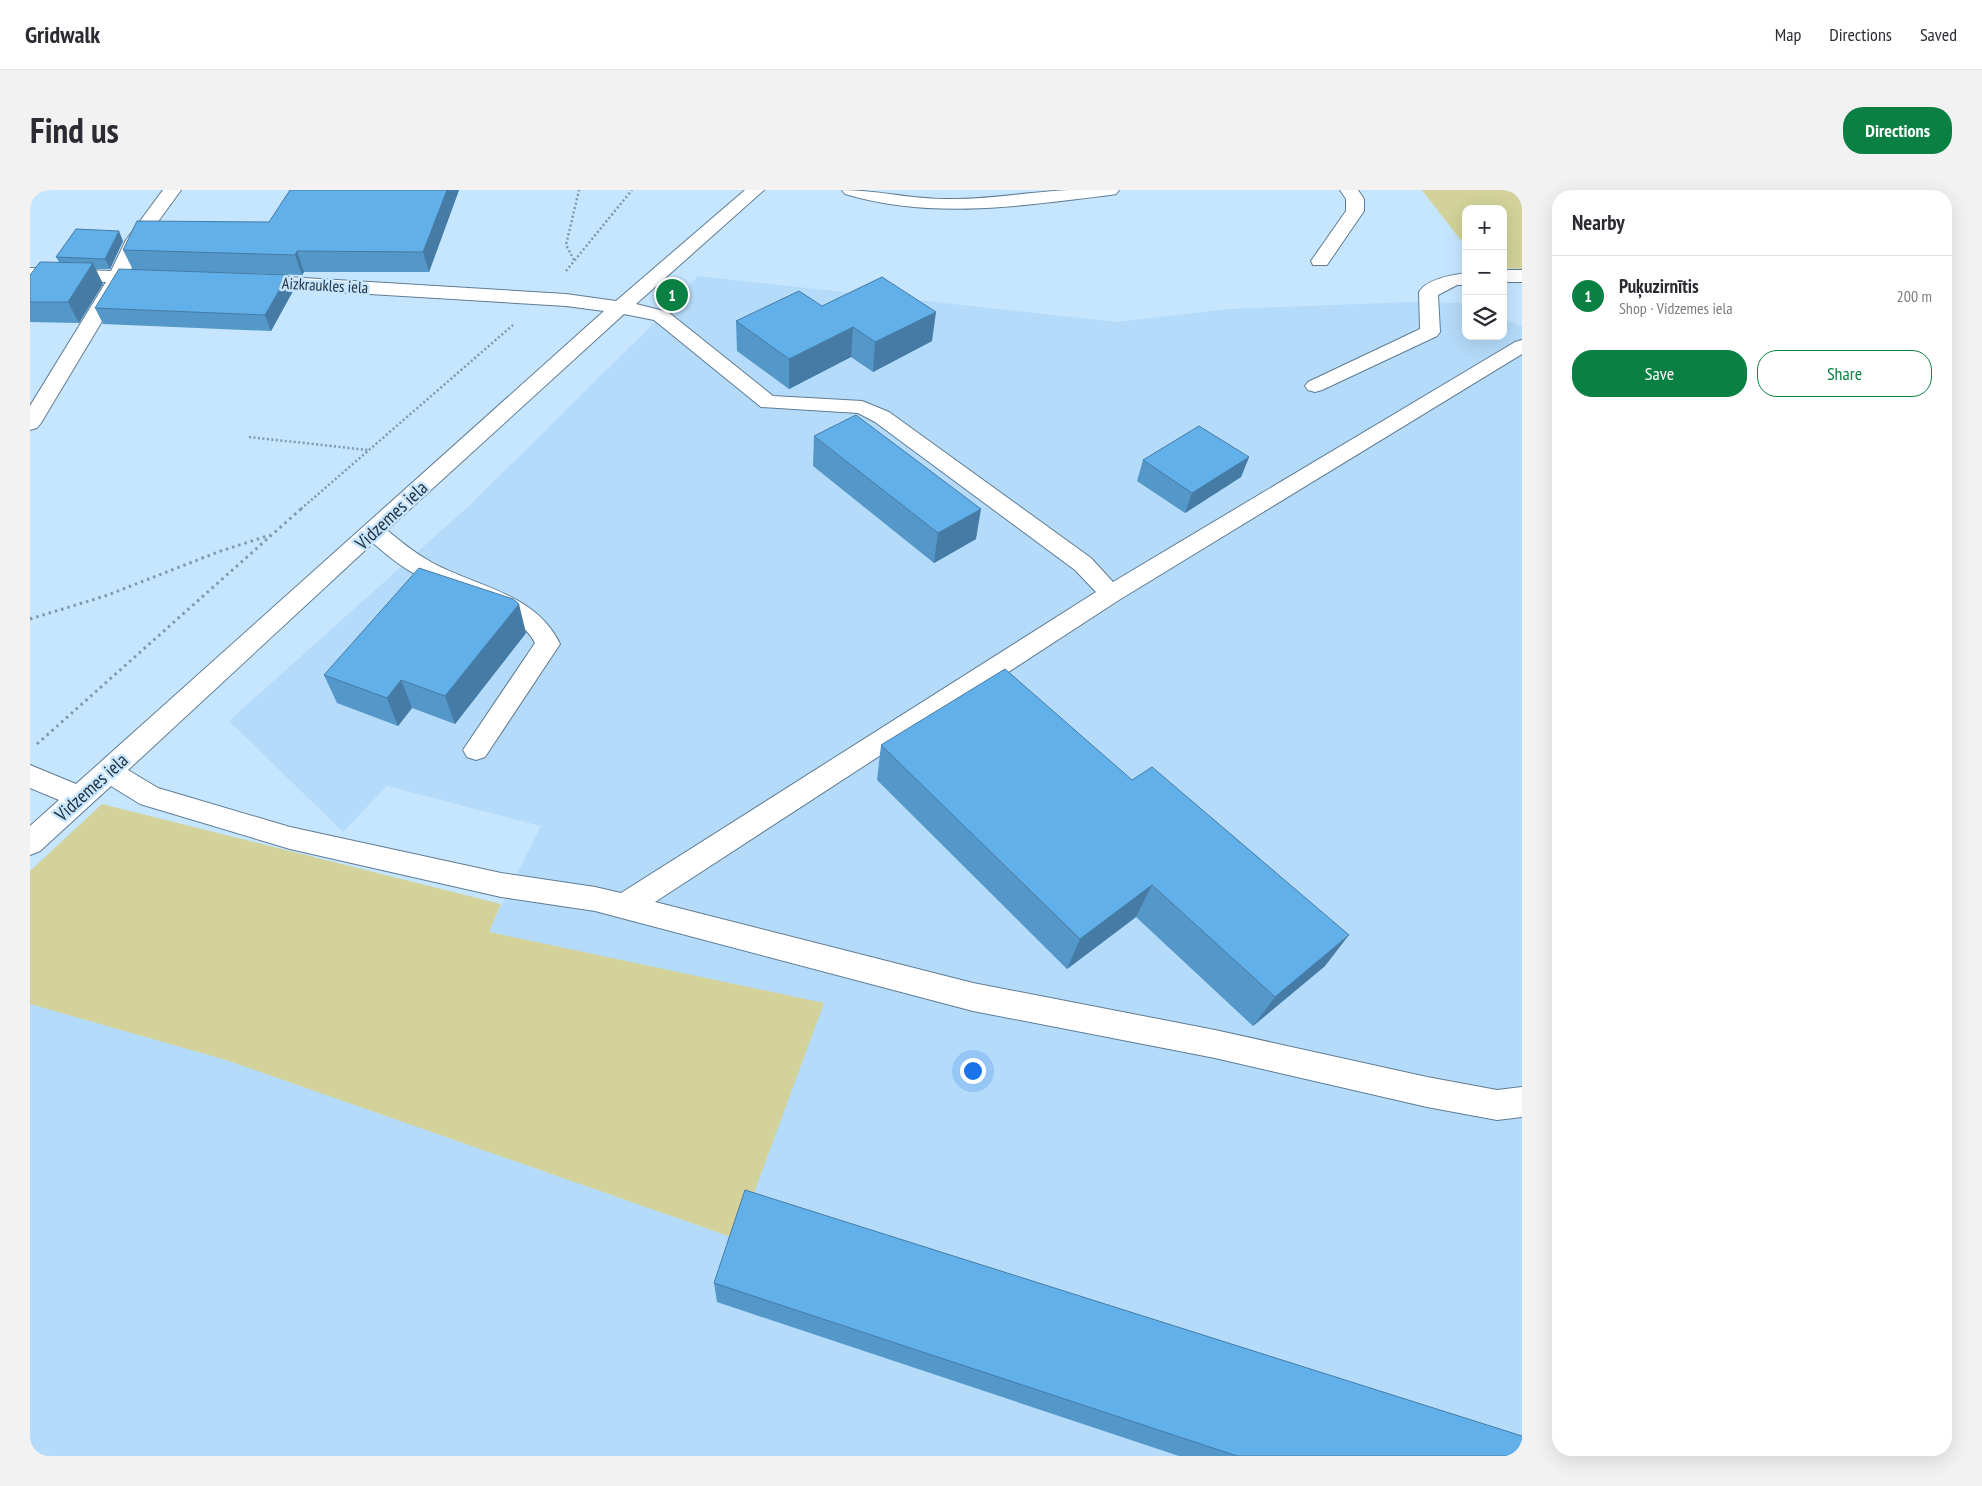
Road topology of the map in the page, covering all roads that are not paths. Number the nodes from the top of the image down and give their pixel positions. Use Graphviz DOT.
graph roads {
  1 [pos="172,190"];
  2 [pos="755,190"];
  3 [pos="851,190"];
  4 [pos="1110,190"];
  5 [pos="1349,190"];
  6 [pos="1087,191"];
  7 [pos="1320,261"];
  8 [pos="30,274"];
  9 [pos="1507,276"];
  10 [pos="1522,276"];
  11 [pos="117,277"];
  12 [pos="166,279"];
  13 [pos="1462,279"];
  14 [pos="235,281"];
  15 [pos="619,307"];
  16 [pos="1522,346"];
  17 [pos="1315,386"];
  18 [pos="30,423"];
  19 [pos="374,531"];
  20 [pos="1111,594"];
  21 [pos="476,750"];
  22 [pos="108,771"];
  23 [pos="30,776"];
  24 [pos="79,797"];
  25 [pos="30,843"];
  26 [pos="625,906"];
  27 [pos="1522,1102"];
  1 -- 11 [label="street"];
  2 -- 15 [label="street, Vidzemes iela"];
  3 -- 6 [label="street"];
  4 -- 6 [label="street"];
  5 -- 7 [label="street"];
  8 -- 11 [label="street"];
  9 -- 10 [label="street"];
  11 -- 12 [label="street"];
  11 -- 18 [label="street"];
  13 -- 17 [label="street"];
  14 -- 15 [label="street, Aizkraukles iela"];
  15 -- 19 [label="street, Vidzemes iela"];
  15 -- 20 [label="street, Aizkraukles iela"];
  16 -- 20 [label="street"];
  19 -- 21 [label="street"];
  19 -- 22 [label="street, Vidzemes iela"];
  20 -- 26 [label="street"];
  22 -- 24 [label="street, Vidzemes iela"];
  22 -- 26 [label="street"];
  23 -- 24 [label="street"];
  24 -- 25 [label="street, Vidzemes iela"];
  26 -- 27 [label="street"];
}
